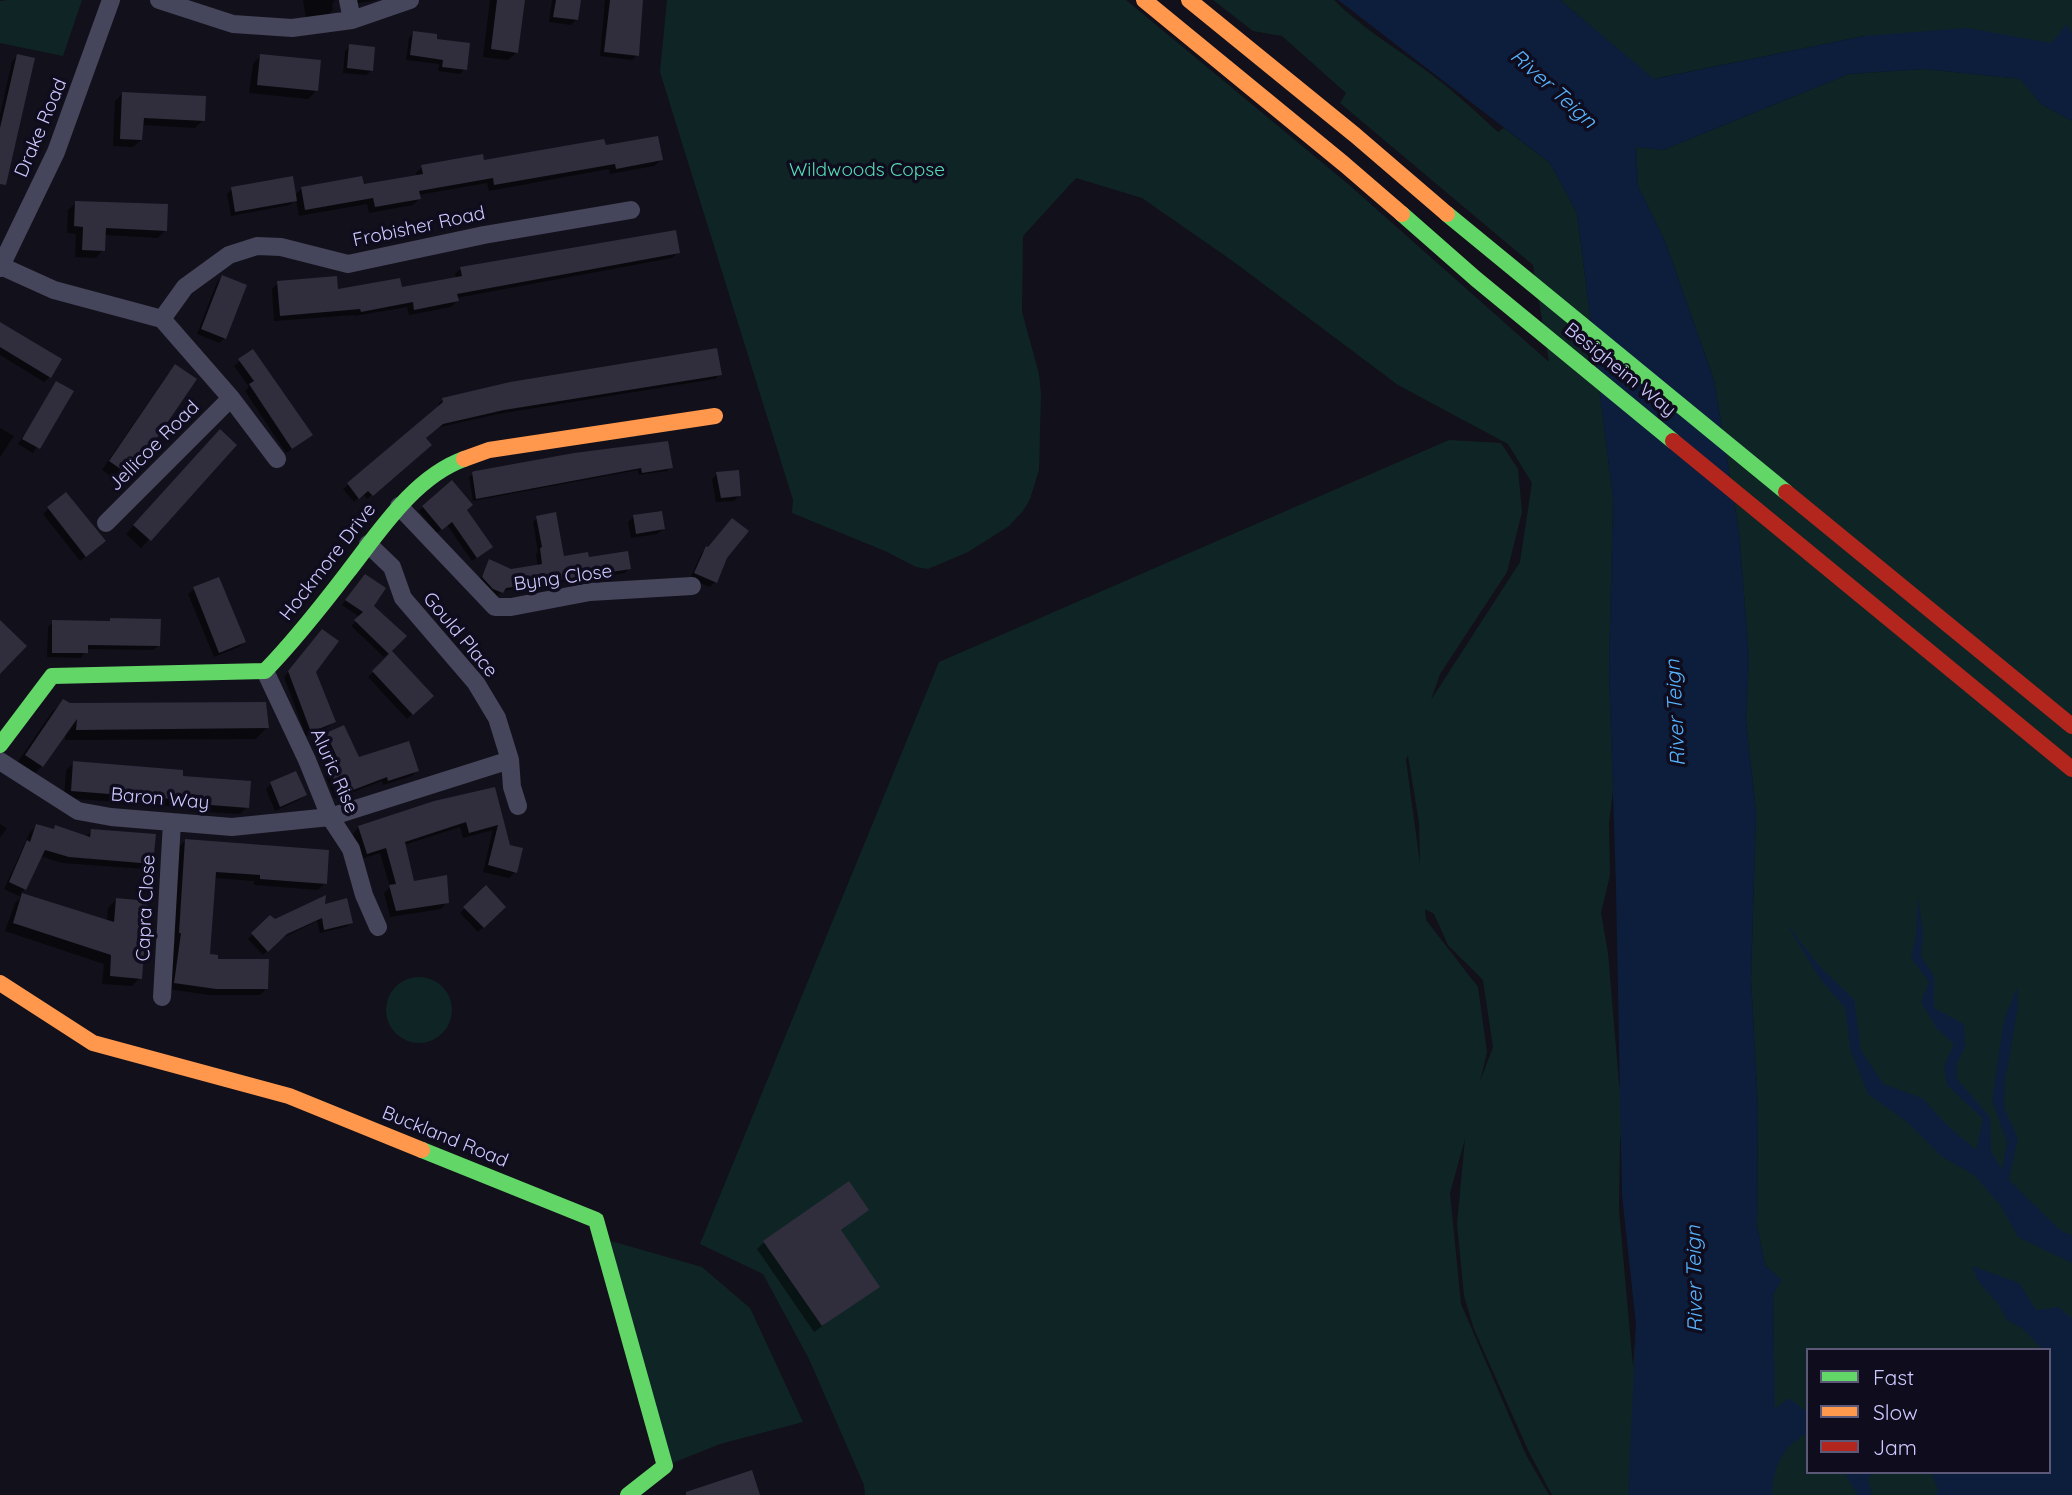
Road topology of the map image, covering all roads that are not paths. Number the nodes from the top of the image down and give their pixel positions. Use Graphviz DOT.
graph roads {
  1 [pos="111,0"];
  2 [pos="159,0"];
  3 [pos="348,0"];
  4 [pos="410,0"];
  5 [pos="1144,0"];
  6 [pos="1189,0"];
  7 [pos="352,20"];
  8 [pos="631,210"];
  9 [pos="0,267"];
  10 [pos="162,319"];
  11 [pos="231,398"];
  12 [pos="715,416"];
  13 [pos="277,459"];
  14 [pos="399,506"];
  15 [pos="106,523"];
  16 [pos="368,544"];
  17 [pos="692,586"];
  18 [pos="265,671"];
  19 [pos="2072,726"];
  20 [pos="0,745"];
  21 [pos="510,760"];
  22 [pos="0,761"];
  23 [pos="2072,769"];
  24 [pos="517,806"];
  25 [pos="330,817"];
  26 [pos="172,822"];
  27 [pos="378,927"];
  28 [pos="0,983"];
  29 [pos="162,997"];
  30 [pos="628,1495"];
  1 -- 9 [label="street, Drake Road"];
  2 -- 7 [label="street"];
  3 -- 7 [label="street"];
  4 -- 7 [label="street"];
  5 -- 23 [label="main road, Besigheim Way"];
  6 -- 19 [label="main road, Besigheim Way"];
  8 -- 10 [label="street, Frobisher Road"];
  9 -- 10 [label="street"];
  10 -- 11 [label="street"];
  11 -- 13 [label="street"];
  11 -- 15 [label="street, Jellicoe Road"];
  12 -- 14 [label="main road, Hockmore Drive"];
  14 -- 16 [label="main road, Hockmore Drive"];
  14 -- 17 [label="street, Byng Close"];
  16 -- 18 [label="main road, Hockmore Drive"];
  16 -- 21 [label="street, Gould Place"];
  18 -- 20 [label="main road"];
  18 -- 25 [label="street, Aluric Rise"];
  21 -- 24 [label="street, Gould Place"];
  21 -- 25 [label="street"];
  22 -- 26 [label="street, Baron Way"];
  25 -- 26 [label="street, Baron Way"];
  25 -- 27 [label="street, Aluric Rise"];
  26 -- 29 [label="street, Capra Close"];
  28 -- 30 [label="main road, Buckland Road"];
}
